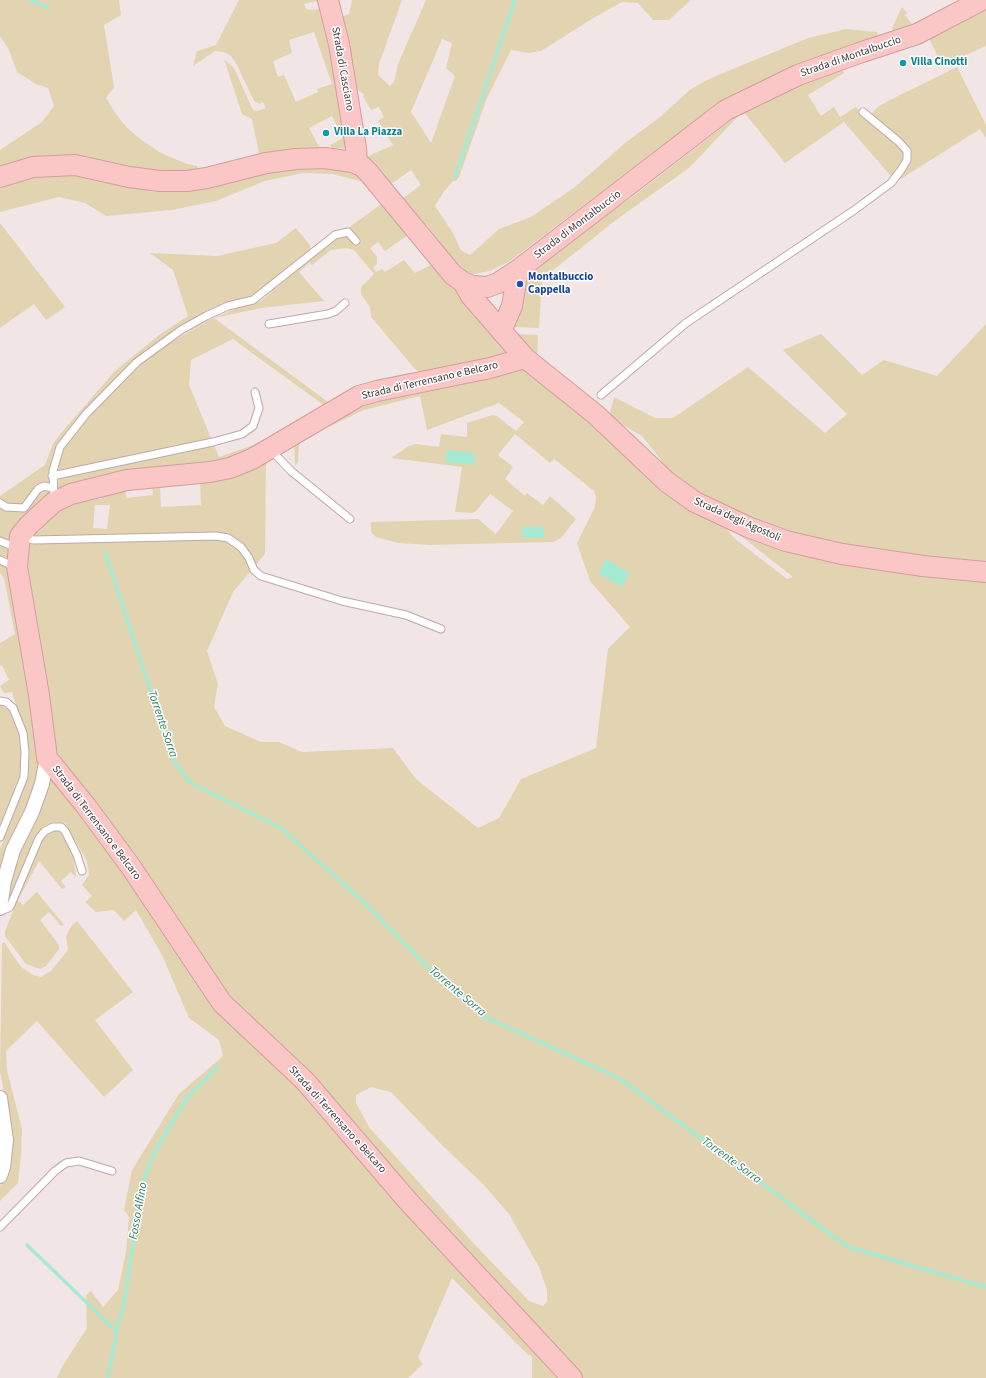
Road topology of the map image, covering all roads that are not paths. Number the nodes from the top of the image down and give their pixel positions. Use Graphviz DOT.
graph roads {
  1 [pos="328,0"];
  2 [pos="982,0"];
  3 [pos="863,112"];
  4 [pos="357,163"];
  5 [pos="0,177"];
  6 [pos="356,241"];
  7 [pos="518,270"];
  8 [pos="463,282"];
  9 [pos="345,303"];
  10 [pos="269,324"];
  11 [pos="501,331"];
  12 [pos="524,358"];
  13 [pos="255,392"];
  14 [pos="601,395"];
  15 [pos="270,448"];
  16 [pos="52,476"];
  17 [pos="53,495"];
  18 [pos="0,503"];
  19 [pos="350,519"];
  20 [pos="11,550"];
  21 [pos="986,572"];
  22 [pos="441,630"];
  23 [pos="0,701"];
  24 [pos="47,758"];
  25 [pos="0,837"];
  26 [pos="82,871"];
  27 [pos="0,908"];
  28 [pos="0,1098"];
  29 [pos="112,1171"];
  30 [pos="0,1176"];
  31 [pos="0,1227"];
  32 [pos="572,1378"];
  1 -- 4 [label="street, Strada di Casciano"];
  2 -- 7 [label="street, Strada di Montalbuccio"];
  3 -- 14 [label="lane"];
  4 -- 5 [label="street"];
  4 -- 8 [label="street, Strada di Montalbuccio"];
  6 -- 16 [label="lane"];
  7 -- 8 [label="street, Strada di Montalbuccio"];
  7 -- 11 [label="street"];
  8 -- 11 [label="street, Strada degli Agostoli"];
  9 -- 10 [label="lane"];
  11 -- 12 [label="street, Strada degli Agostoli"];
  12 -- 15 [label="street, Strada di Terrensano e Belcaro"];
  12 -- 21 [label="street, Strada degli Agostoli"];
  13 -- 16 [label="lane"];
  15 -- 17 [label="street, Strada di Terrensano e Belcaro"];
  15 -- 19 [label="lane"];
  16 -- 17 [label="lane"];
  17 -- 18 [label="lane"];
  17 -- 20 [label="street, Strada di Terrensano e Belcaro"];
  20 -- 22 [label="lane"];
  20 -- 24 [label="street, Strada di Terrensano e Belcaro"];
  23 -- 25 [label="lane"];
  24 -- 27 [label="street"];
  24 -- 32 [label="street, Strada di Terrensano e Belcaro"];
  26 -- 27 [label="lane"];
  28 -- 30 [label="street"];
  29 -- 31 [label="lane"];
}
